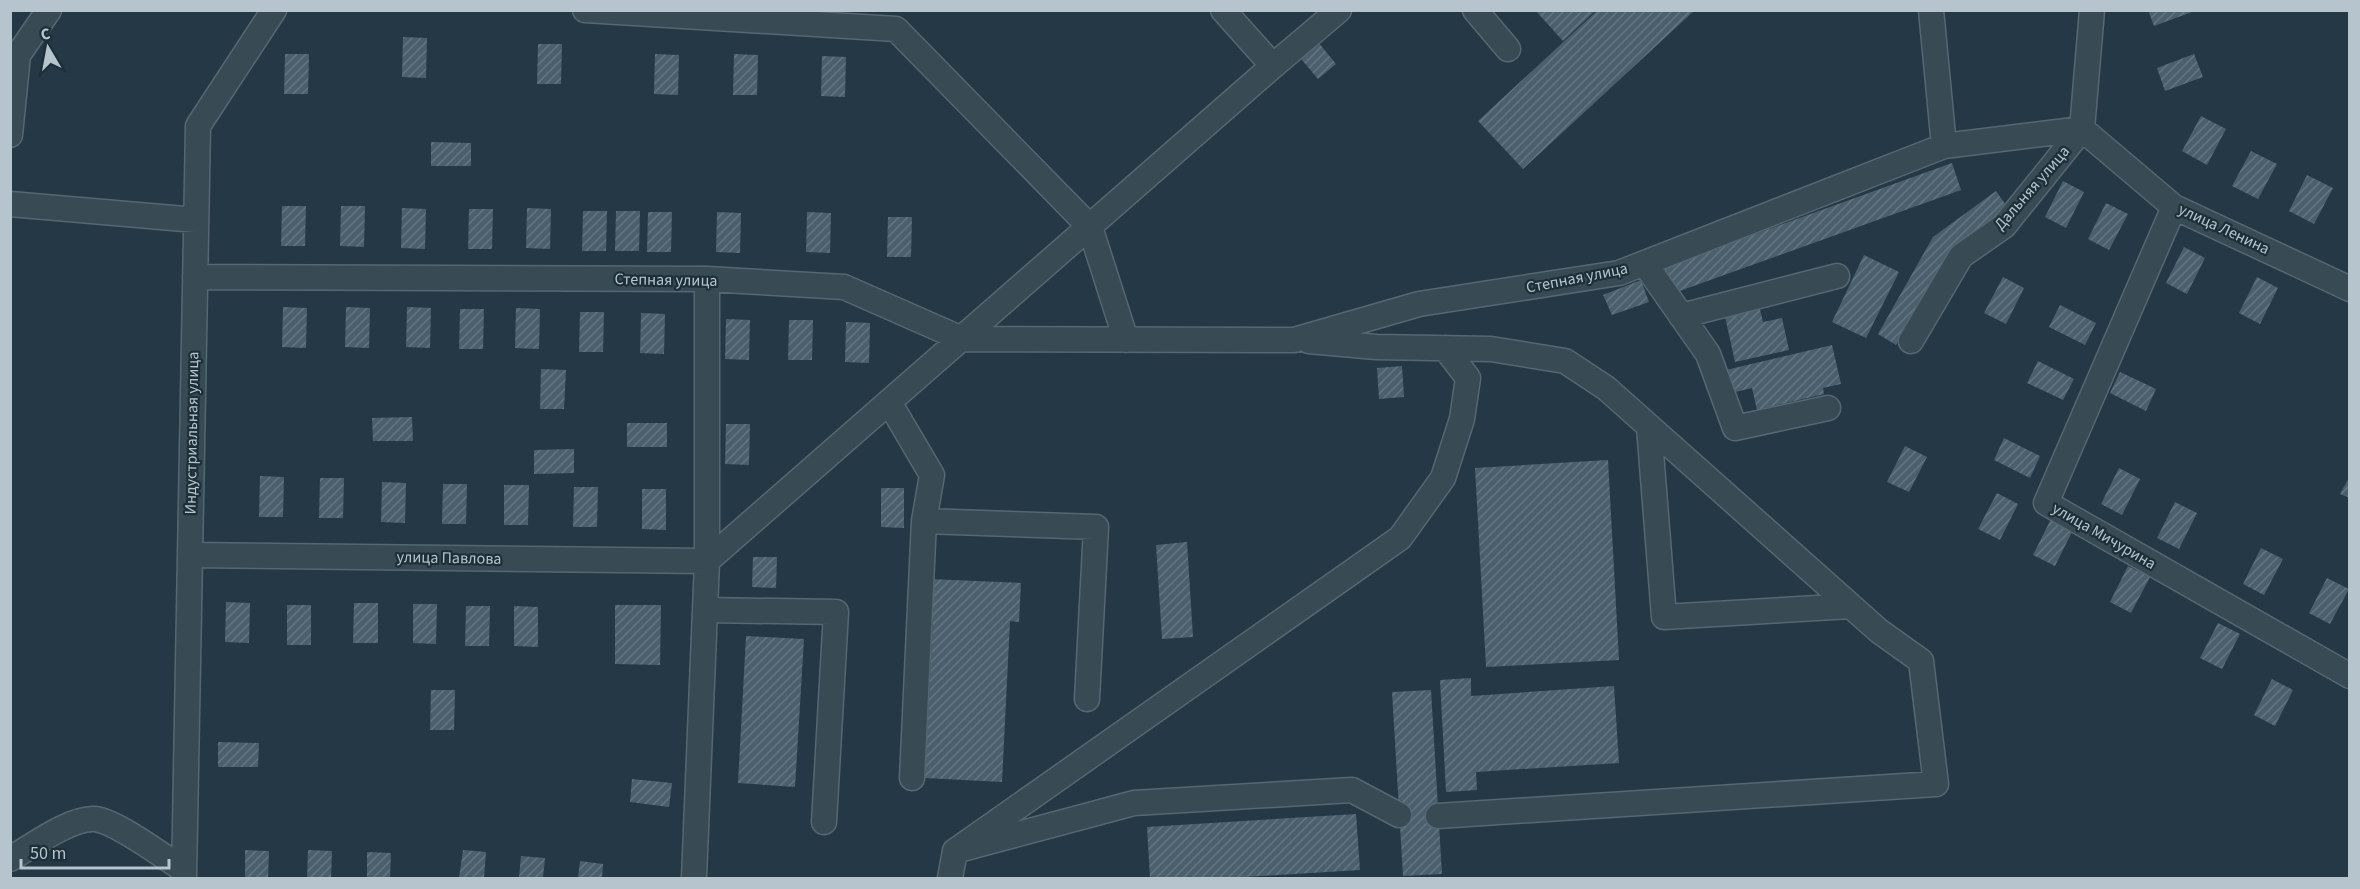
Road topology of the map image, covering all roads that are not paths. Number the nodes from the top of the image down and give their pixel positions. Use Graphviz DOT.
graph roads {
  1 [pos="49,10"];
  2 [pos="274,10"];
  3 [pos="585,10"];
  4 [pos="1223,10"];
  5 [pos="1339,10"];
  6 [pos="1475,10"];
  7 [pos="1931,10"];
  8 [pos="2092,10"];
  9 [pos="1508,49"];
  10 [pos="1273,66"];
  11 [pos="2082,129"];
  12 [pos="10,135"];
  13 [pos="1944,146"];
  14 [pos="10,204"];
  15 [pos="2174,207"];
  16 [pos="196,220"];
  17 [pos="1090,227"];
  18 [pos="1645,264"];
  19 [pos="1837,276"];
  20 [pos="195,277"];
  21 [pos="707,279"];
  22 [pos="2349,289"];
  23 [pos="1682,316"];
  24 [pos="962,339"];
  25 [pos="1126,340"];
  26 [pos="1294,340"];
  27 [pos="1911,341"];
  28 [pos="1445,348"];
  29 [pos="889,402"];
  30 [pos="1828,408"];
  31 [pos="1649,427"];
  32 [pos="924,521"];
  33 [pos="190,555"];
  34 [pos="707,561"];
  35 [pos="1851,606"];
  36 [pos="705,610"];
  37 [pos="2349,676"];
  38 [pos="1088,699"];
  39 [pos="912,778"];
  40 [pos="1400,815"];
  41 [pos="1438,816"];
  42 [pos="824,822"];
  43 [pos="955,852"];
  44 [pos="10,859"];
  45 [pos="184,874"];
  46 [pos="694,879"];
  47 [pos="950,879"];
  1 -- 12 [label="street"];
  2 -- 16 [label="street, Индустриальная улица"];
  3 -- 17 [label="street"];
  4 -- 10 [label="street"];
  5 -- 10 [label="street"];
  6 -- 9 [label="street"];
  7 -- 13 [label="street"];
  8 -- 11 [label="street, Дальняя улица"];
  10 -- 17 [label="street"];
  11 -- 13 [label="street, Степная улица"];
  11 -- 15 [label="street, улица Ленина"];
  11 -- 27 [label="street, Дальняя улица"];
  13 -- 18 [label="street, Степная улица"];
  14 -- 16 [label="street"];
  15 -- 22 [label="street, улица Ленина"];
  15 -- 37 [label="street, улица Мичурина"];
  16 -- 20 [label="street, Индустриальная улица"];
  17 -- 24 [label="street"];
  17 -- 25 [label="street"];
  18 -- 23 [label="street"];
  18 -- 26 [label="street, Степная улица"];
  19 -- 23 [label="street"];
  20 -- 21 [label="street, Степная улица"];
  20 -- 33 [label="street, Индустриальная улица"];
  21 -- 24 [label="street, Степная улица"];
  21 -- 34 [label="street"];
  23 -- 30 [label="street"];
  24 -- 25 [label="street, Степная улица"];
  24 -- 29 [label="street"];
  25 -- 26 [label="street, Степная улица"];
  26 -- 28 [label="street"];
  28 -- 31 [label="street"];
  28 -- 43 [label="street"];
  29 -- 32 [label="street"];
  29 -- 34 [label="street"];
  31 -- 35 [label="street"];
  31 -- 35 [label="street"];
  32 -- 38 [label="street"];
  32 -- 39 [label="street"];
  33 -- 34 [label="street, улица Павлова"];
  33 -- 45 [label="street, Индустриальная улица"];
  34 -- 36 [label="street"];
  35 -- 41 [label="street"];
  36 -- 42 [label="street"];
  36 -- 46 [label="street"];
  40 -- 43 [label="street"];
  43 -- 47 [label="street"];
  44 -- 45 [label="street"];
}
